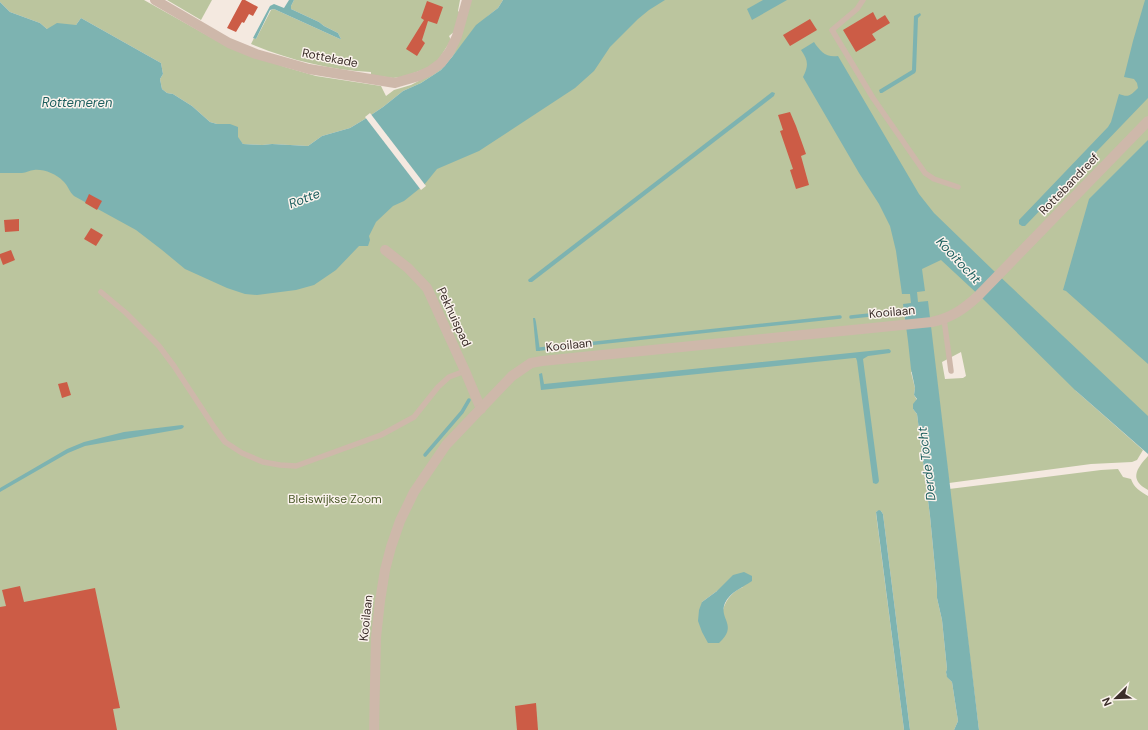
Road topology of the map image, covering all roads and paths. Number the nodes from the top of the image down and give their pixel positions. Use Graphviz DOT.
graph roads {
  1 [pos="155,0"];
  2 [pos="467,0"];
  3 [pos="863,0"];
  4 [pos="1148,121"];
  5 [pos="958,186"];
  6 [pos="385,250"];
  7 [pos="1005,268"];
  8 [pos="100,292"];
  9 [pos="944,319"];
  10 [pos="465,371"];
  11 [pos="951,371"];
  12 [pos="481,409"];
  13 [pos="374,730"];
  1 -- 2 [label="street, Rottekade"];
  3 -- 5 [label="lane"];
  4 -- 7 [label="street, Rottebandreef"];
  6 -- 10 [label="street, Pekhuispad"];
  7 -- 9 [label="street, Kooilaan"];
  8 -- 10 [label="lane"];
  9 -- 11 [label="lane"];
  9 -- 12 [label="street, Kooilaan"];
  10 -- 12 [label="street, Pekhuispad"];
  12 -- 13 [label="street, Kooilaan"];
}
